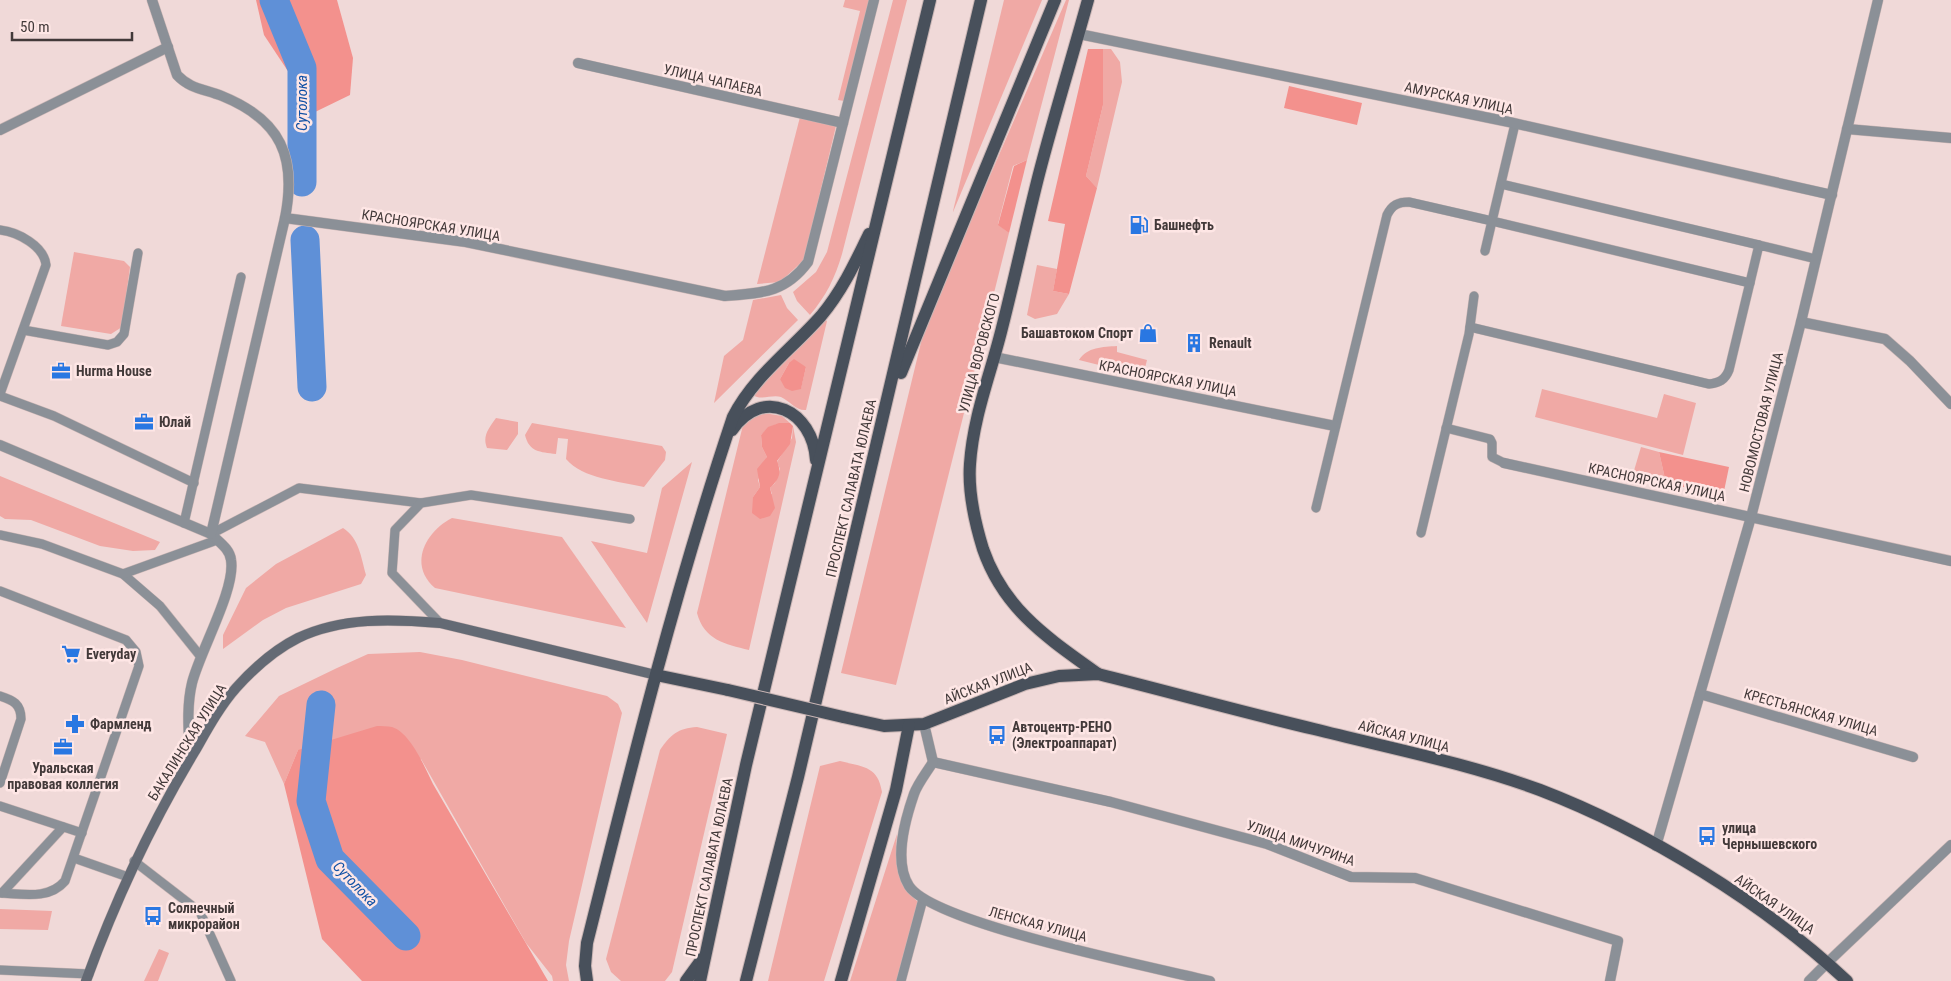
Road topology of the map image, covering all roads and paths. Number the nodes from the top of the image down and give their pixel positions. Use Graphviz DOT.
graph roads {
  1 [pos="152,0"];
  2 [pos="874,0"];
  3 [pos="930,0"];
  4 [pos="981,0"];
  5 [pos="1054,0"];
  6 [pos="1088,0"];
  7 [pos="1878,0"];
  8 [pos="1079,34"];
  9 [pos="168,47"];
  10 [pos="578,63"];
  11 [pos="843,123"];
  12 [pos="1515,124"];
  13 [pos="1847,129"];
  14 [pos="0,130"];
  15 [pos="1951,138"];
  16 [pos="1501,184"];
  17 [pos="1832,195"];
  18 [pos="881,206"];
  19 [pos="285,218"];
  20 [pos="1492,221"];
  21 [pos="0,230"];
  22 [pos="1759,245"];
  23 [pos="1485,251"];
  24 [pos="138,253"];
  25 [pos="1816,259"];
  26 [pos="241,277"];
  27 [pos="1750,283"];
  28 [pos="1474,296"];
  29 [pos="1801,322"];
  30 [pos="1470,327"];
  31 [pos="23,330"];
  32 [pos="994,357"];
  33 [pos="0,395"];
  34 [pos="1951,404"];
  35 [pos="1335,426"];
  36 [pos="1446,428"];
  37 [pos="879,434"];
  38 [pos="726,438"];
  39 [pos="0,445"];
  40 [pos="1504,463"];
  41 [pos="817,472"];
  42 [pos="194,482"];
  43 [pos="421,503"];
  44 [pos="1316,508"];
  45 [pos="1751,517"];
  46 [pos="630,519"];
  47 [pos="184,523"];
  48 [pos="1421,533"];
  49 [pos="0,535"];
  50 [pos="214,537"];
  51 [pos="1951,561"];
  52 [pos="124,574"];
  53 [pos="0,591"];
  54 [pos="440,624"];
  55 [pos="201,657"];
  56 [pos="1098,674"];
  57 [pos="656,675"];
  58 [pos="1700,694"];
  59 [pos="0,696"];
  60 [pos="924,724"];
  61 [pos="909,725"];
  62 [pos="1913,757"];
  63 [pos="190,759"];
  64 [pos="933,762"];
  65 [pos="0,783"];
  66 [pos="0,806"];
  67 [pos="63,827"];
  68 [pos="82,833"];
  69 [pos="1951,845"];
  70 [pos="1656,846"];
  71 [pos="74,858"];
  72 [pos="134,861"];
  73 [pos="128,876"];
  74 [pos="1,893"];
  75 [pos="923,899"];
  76 [pos="585,955"];
  77 [pos="705,955"];
  78 [pos="1827,963"];
  79 [pos="0,970"];
  80 [pos="88,977"];
  81 [pos="231,981"];
  82 [pos="587,981"];
  83 [pos="596,981"];
  84 [pos="686,981"];
  85 [pos="700,981"];
  86 [pos="746,981"];
  87 [pos="841,981"];
  88 [pos="901,981"];
  89 [pos="1210,981"];
  90 [pos="1610,981"];
  91 [pos="1809,981"];
  92 [pos="1847,981"];
  1 -- 9 [label="street"];
  2 -- 11 [label="street, КРАСНОЯРСКАЯ УЛИЦА"];
  3 -- 18 [label="main road, ПРОСПЕКТ САЛАВАТА ЮЛАЕВА"];
  4 -- 37 [label="main road, ПРОСПЕКТ САЛАВАТА ЮЛАЕВА"];
  5 -- 37 [label="main road"];
  6 -- 8 [label="main road, УЛИЦА ВОРОВСКОГО"];
  7 -- 13 [label="street, НОВОМОСТОВАЯ УЛИЦА"];
  8 -- 12 [label="street, АМУРСКАЯ УЛИЦА"];
  8 -- 32 [label="main road, УЛИЦА ВОРОВСКОГО"];
  9 -- 14 [label="street"];
  9 -- 19 [label="street"];
  10 -- 11 [label="street, УЛИЦА ЧАПАЕВА"];
  11 -- 19 [label="street, КРАСНОЯРСКАЯ УЛИЦА"];
  12 -- 16 [label="lane"];
  12 -- 17 [label="street, АМУРСКАЯ УЛИЦА"];
  13 -- 15 [label="street"];
  13 -- 17 [label="street, НОВОМОСТОВАЯ УЛИЦА"];
  16 -- 20 [label="lane"];
  16 -- 22 [label="lane"];
  17 -- 25 [label="street, НОВОМОСТОВАЯ УЛИЦА"];
  18 -- 38 [label="main road"];
  18 -- 41 [label="main road, ПРОСПЕКТ САЛАВАТА ЮЛАЕВА"];
  19 -- 50 [label="street"];
  20 -- 23 [label="lane"];
  20 -- 27 [label="lane"];
  20 -- 35 [label="lane"];
  21 -- 31 [label="lane"];
  22 -- 25 [label="lane"];
  22 -- 27 [label="lane"];
  24 -- 31 [label="lane"];
  25 -- 29 [label="street, НОВОМОСТОВАЯ УЛИЦА"];
  26 -- 42 [label="lane"];
  27 -- 30 [label="lane"];
  28 -- 30 [label="lane"];
  29 -- 34 [label="street"];
  29 -- 45 [label="street, НОВОМОСТОВАЯ УЛИЦА"];
  30 -- 36 [label="lane"];
  31 -- 33 [label="lane"];
  32 -- 35 [label="street, КРАСНОЯРСКАЯ УЛИЦА"];
  32 -- 56 [label="main road, УЛИЦА ВОРОВСКОГО"];
  33 -- 42 [label="lane"];
  35 -- 44 [label="lane"];
  36 -- 40 [label="lane"];
  36 -- 48 [label="lane"];
  37 -- 86 [label="main road, ПРОСПЕКТ САЛАВАТА ЮЛАЕВА"];
  38 -- 41 [label="main road"];
  38 -- 57 [label="main road"];
  39 -- 47 [label="street"];
  40 -- 45 [label="street, КРАСНОЯРСКАЯ УЛИЦА"];
  41 -- 77 [label="main road, ПРОСПЕКТ САЛАВАТА ЮЛАЕВА"];
  42 -- 47 [label="lane"];
  43 -- 46 [label="lane"];
  43 -- 50 [label="lane"];
  43 -- 54 [label="lane"];
  45 -- 51 [label="street, КРАСНОЯРСКАЯ УЛИЦА"];
  45 -- 58 [label="street, НОВОМОСТОВАЯ УЛИЦА"];
  47 -- 50 [label="street"];
  49 -- 52 [label="lane"];
  50 -- 52 [label="lane"];
  50 -- 55 [label="street"];
  52 -- 55 [label="lane"];
  53 -- 68 [label="lane"];
  54 -- 57 [label="main road, БАКАЛИНСКАЯ УЛИЦА"];
  54 -- 63 [label="main road, БАКАЛИНСКАЯ УЛИЦА"];
  55 -- 63 [label="street"];
  56 -- 60 [label="main road, АЙСКАЯ УЛИЦА"];
  56 -- 70 [label="main road, АЙСКАЯ УЛИЦА"];
  57 -- 61 [label="main road, АЙСКАЯ УЛИЦА, bridge"];
  57 -- 76 [label="main road"];
  58 -- 62 [label="street, КРЕСТЬЯНСКАЯ УЛИЦА"];
  58 -- 70 [label="street, НОВОМОСТОВАЯ УЛИЦА"];
  59 -- 65 [label="lane"];
  60 -- 61 [label="main road, АЙСКАЯ УЛИЦА"];
  60 -- 64 [label="street"];
  61 -- 87 [label="main road"];
  63 -- 72 [label="main road, БАКАЛИНСКАЯ УЛИЦА"];
  64 -- 75 [label="street, ЛЕНСКАЯ УЛИЦА"];
  64 -- 90 [label="street, УЛИЦА МИЧУРИНА"];
  66 -- 67 [label="lane"];
  67 -- 68 [label="lane"];
  67 -- 74 [label="lane"];
  68 -- 71 [label="lane"];
  69 -- 78 [label="street"];
  70 -- 78 [label="main road, АЙСКАЯ УЛИЦА"];
  71 -- 73 [label="lane"];
  71 -- 74 [label="lane"];
  72 -- 73 [label="main road, БАКАЛИНСКАЯ УЛИЦА"];
  72 -- 81 [label="lane"];
  73 -- 80 [label="main road, БАКАЛИНСКАЯ УЛИЦА"];
  75 -- 88 [label="lane"];
  75 -- 89 [label="street, ЛЕНСКАЯ УЛИЦА"];
  76 -- 82 [label="main road"];
  76 -- 83 [label="main road"];
  77 -- 84 [label="main road"];
  77 -- 85 [label="main road, ПРОСПЕКТ САЛАВАТА ЮЛАЕВА"];
  78 -- 91 [label="street"];
  78 -- 92 [label="main road, АЙСКАЯ УЛИЦА"];
  79 -- 80 [label="lane"];
}
